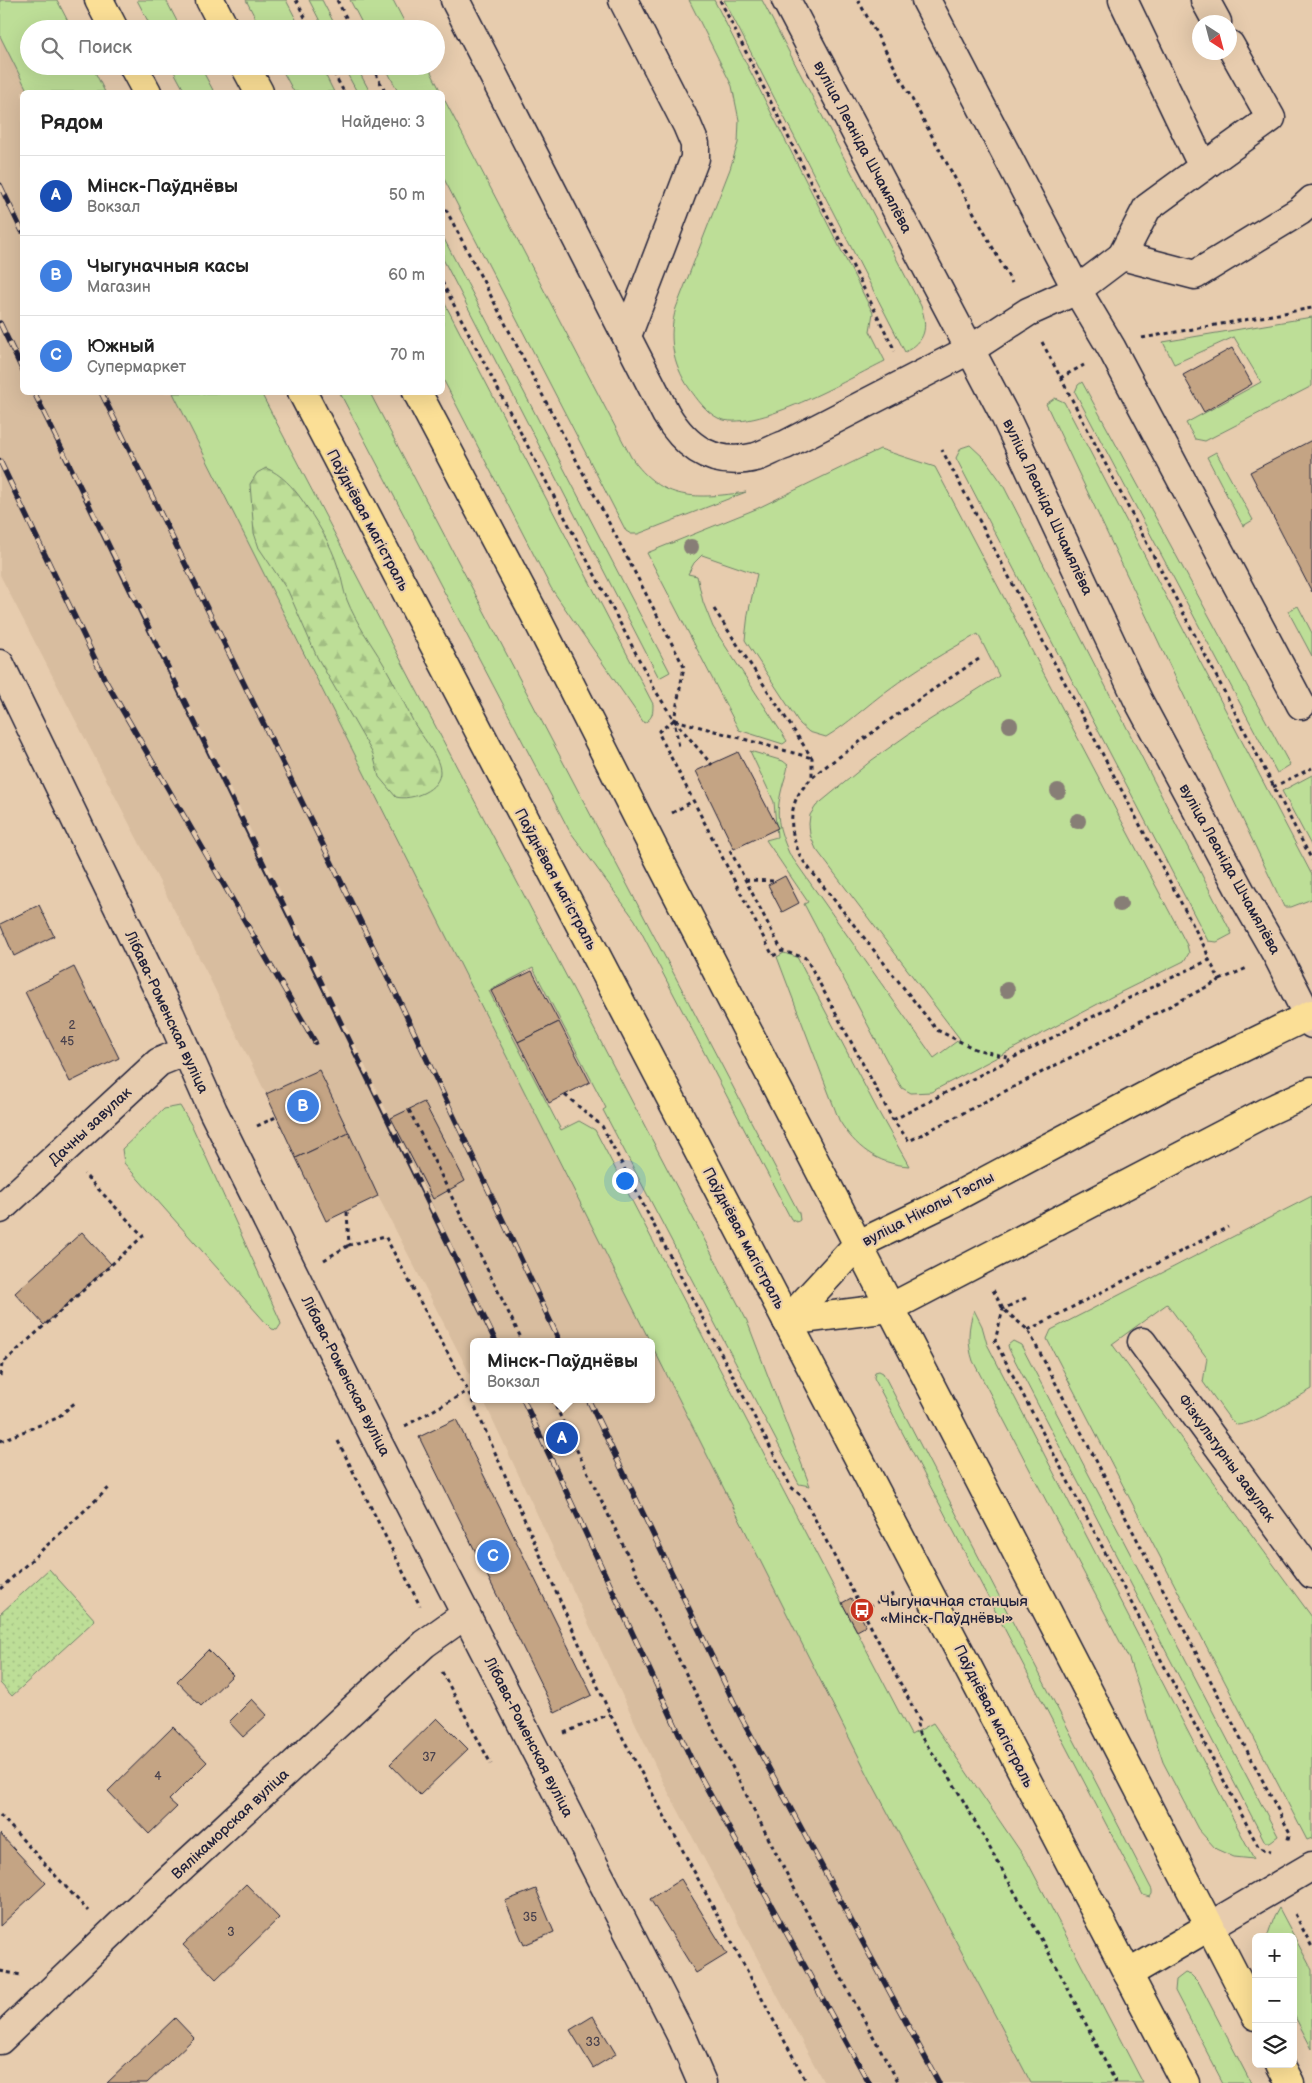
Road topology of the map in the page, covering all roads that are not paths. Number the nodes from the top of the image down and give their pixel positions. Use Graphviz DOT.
graph roads {
  1 [pos="99,0"];
  2 [pos="210,0"];
  3 [pos="455,0"];
  4 [pos="623,0"];
  5 [pos="786,0"];
  6 [pos="926,0"];
  7 [pos="1123,0"];
  8 [pos="1204,0"];
  9 [pos="1213,15"];
  10 [pos="109,20"];
  11 [pos="220,20"];
  12 [pos="1237,57"];
  13 [pos="138,75"];
  14 [pos="250,75"];
  15 [pos="146,90"];
  16 [pos="257,90"];
  17 [pos="1203,167"];
  18 [pos="1312,200"];
  19 [pos="1122,256"];
  20 [pos="1077,290"];
  21 [pos="627,336"];
  22 [pos="971,349"];
  23 [pos="304,395"];
  24 [pos="419,395"];
  25 [pos="0,664"];
  26 [pos="1301,705"];
  27 [pos="1311,1018"];
  28 [pos="186,1051"];
  29 [pos="1312,1091"];
  30 [pos="0,1209"];
  31 [pos="858,1245"];
  32 [pos="890,1308"];
  33 [pos="788,1321"];
  34 [pos="1142,1342"];
  35 [pos="1312,1574"];
  36 [pos="466,1614"];
  37 [pos="1312,1866"];
  38 [pos="1210,1926"];
  39 [pos="1128,1974"];
  40 [pos="1252,2008"];
  41 [pos="0,2040"];
  42 [pos="1282,2068"];
  43 [pos="702,2083"];
  44 [pos="1185,2083"];
  45 [pos="1290,2083"];
  1 -- 10 [label="main road"];
  2 -- 11 [label="main road"];
  3 -- 21 [label="street"];
  4 -- 21 [label="street"];
  5 -- 22 [label="street, вуліца Леаніда Шчамялёва"];
  6 -- 20 [label="street"];
  7 -- 17 [label="street"];
  8 -- 9 [label="street"];
  12 -- 17 [label="street"];
  13 -- 15 [label="main road"];
  14 -- 16 [label="main road"];
  17 -- 19 [label="street"];
  18 -- 19 [label="street"];
  19 -- 20 [label="street"];
  20 -- 22 [label="street"];
  20 -- 26 [label="street"];
  21 -- 22 [label="street"];
  22 -- 27 [label="street, вуліца Леаніда Шчамялёва"];
  23 -- 33 [label="main road, Паўднёвая магістраль"];
  24 -- 31 [label="main road"];
  25 -- 28 [label="street, Лібава-Роменская вуліца"];
  27 -- 31 [label="main road, вуліца Ніколы Тэслы"];
  28 -- 30 [label="street, Дачны завулак"];
  28 -- 36 [label="street, Лібава-Роменская вуліца"];
  29 -- 32 [label="main road"];
  31 -- 32 [label="main road"];
  31 -- 33 [label="main road, вуліца Ніколы Тэслы"];
  32 -- 33 [label="main road"];
  32 -- 38 [label="main road"];
  33 -- 39 [label="main road, Паўднёвая магістраль"];
  34 -- 35 [label="street, Фізкультурны завулак"];
  36 -- 41 [label="street, Вялікаморская вуліца"];
  36 -- 43 [label="street, Лібава-Роменская вуліца"];
  37 -- 38 [label="street"];
  38 -- 39 [label="main road"];
  38 -- 40 [label="main road"];
  39 -- 44 [label="main road, Паўднёвая магістраль"];
  42 -- 45 [label="main road"];
}
